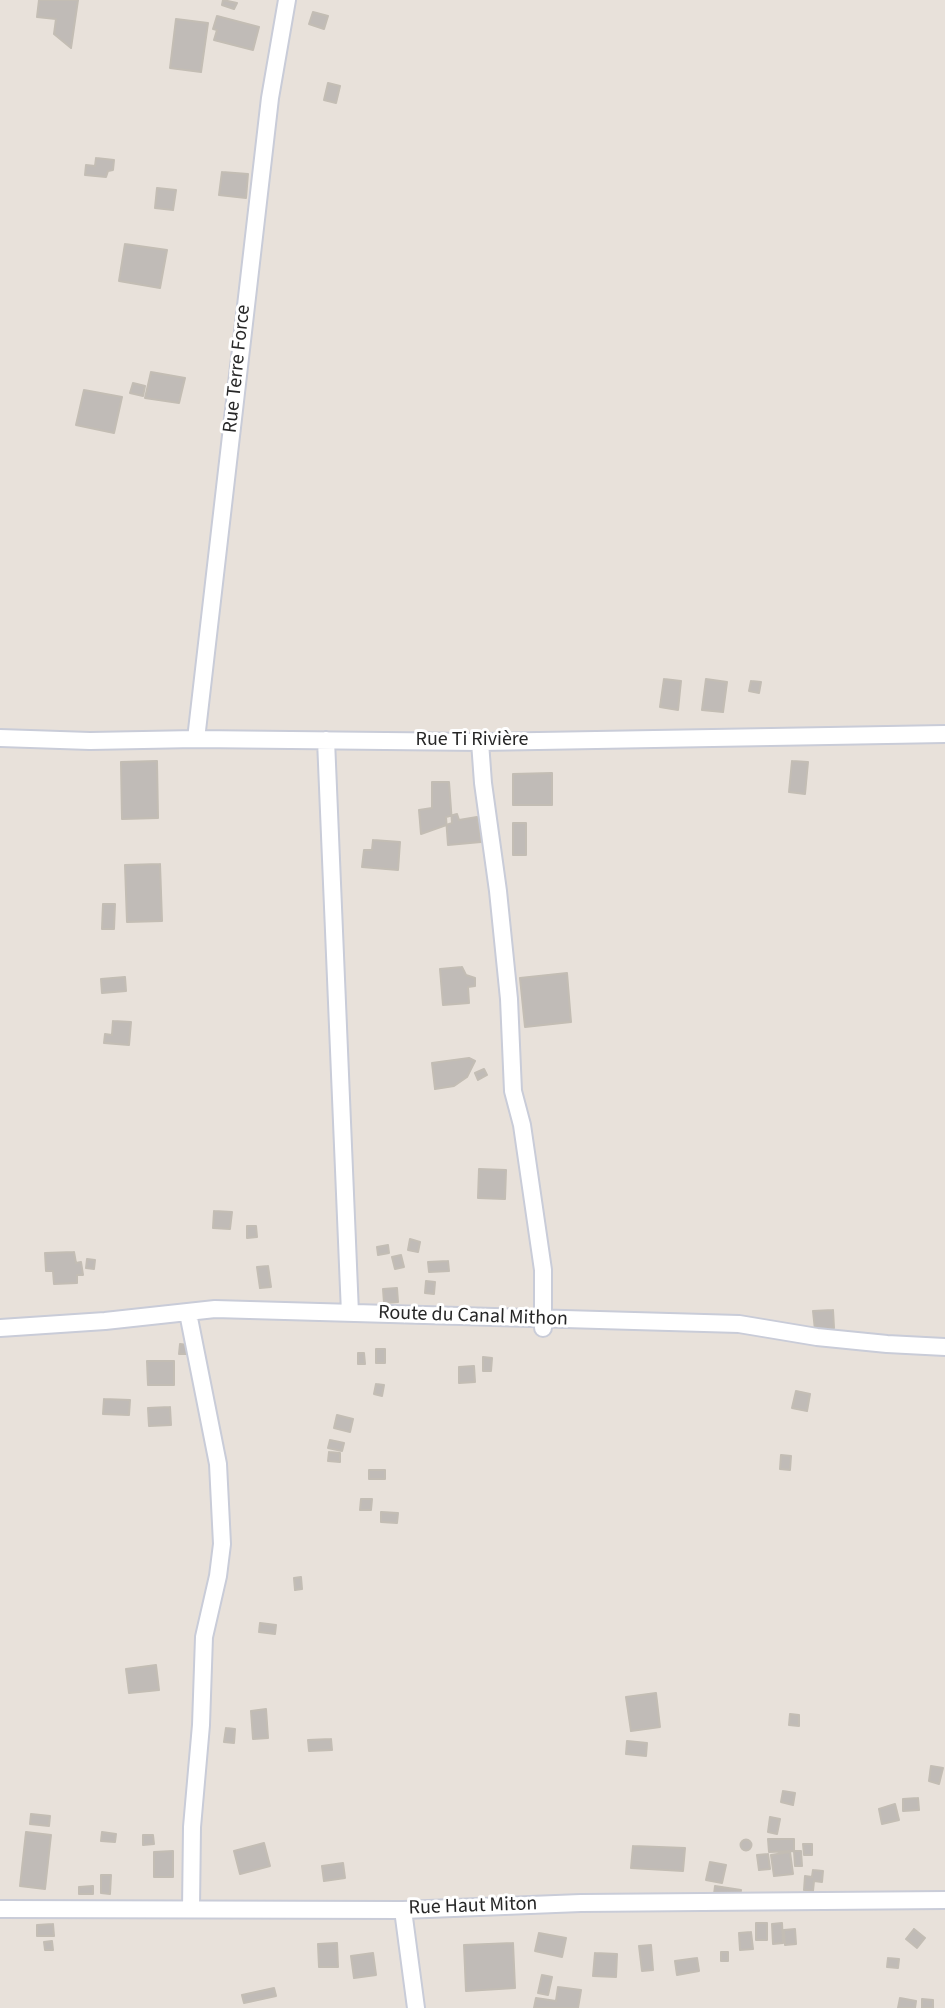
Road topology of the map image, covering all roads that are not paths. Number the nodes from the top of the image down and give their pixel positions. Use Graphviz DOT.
graph roads {
  1 [pos="287,0"];
  2 [pos="945,734"];
  3 [pos="0,738"];
  4 [pos="196,739"];
  5 [pos="326,740"];
  6 [pos="480,742"];
  7 [pos="188,1313"];
  8 [pos="350,1313"];
  9 [pos="543,1325"];
  10 [pos="0,1328"];
  11 [pos="945,1347"];
  12 [pos="945,1900"];
  13 [pos="0,1909"];
  14 [pos="191,1909"];
  15 [pos="403,1910"];
  16 [pos="416,2008"];
  1 -- 4 [label="street, Rue Terre Force"];
  2 -- 6 [label="street, Rue Ti Rivière"];
  3 -- 4 [label="street, Rue Ti Rivière"];
  4 -- 5 [label="street, Rue Ti Rivière"];
  5 -- 6 [label="street, Rue Ti Rivière"];
  5 -- 8 [label="street"];
  6 -- 9 [label="street"];
  7 -- 8 [label="street, Route du Canal Mithon"];
  7 -- 10 [label="street, Route du Canal Mithon"];
  7 -- 14 [label="street"];
  8 -- 9 [label="street, Route du Canal Mithon"];
  9 -- 11 [label="street, Route du Canal Mithon"];
  12 -- 15 [label="street, Rue Haut Miton"];
  13 -- 14 [label="street, Rue Haut Miton"];
  14 -- 15 [label="street, Rue Haut Miton"];
  15 -- 16 [label="street"];
}
